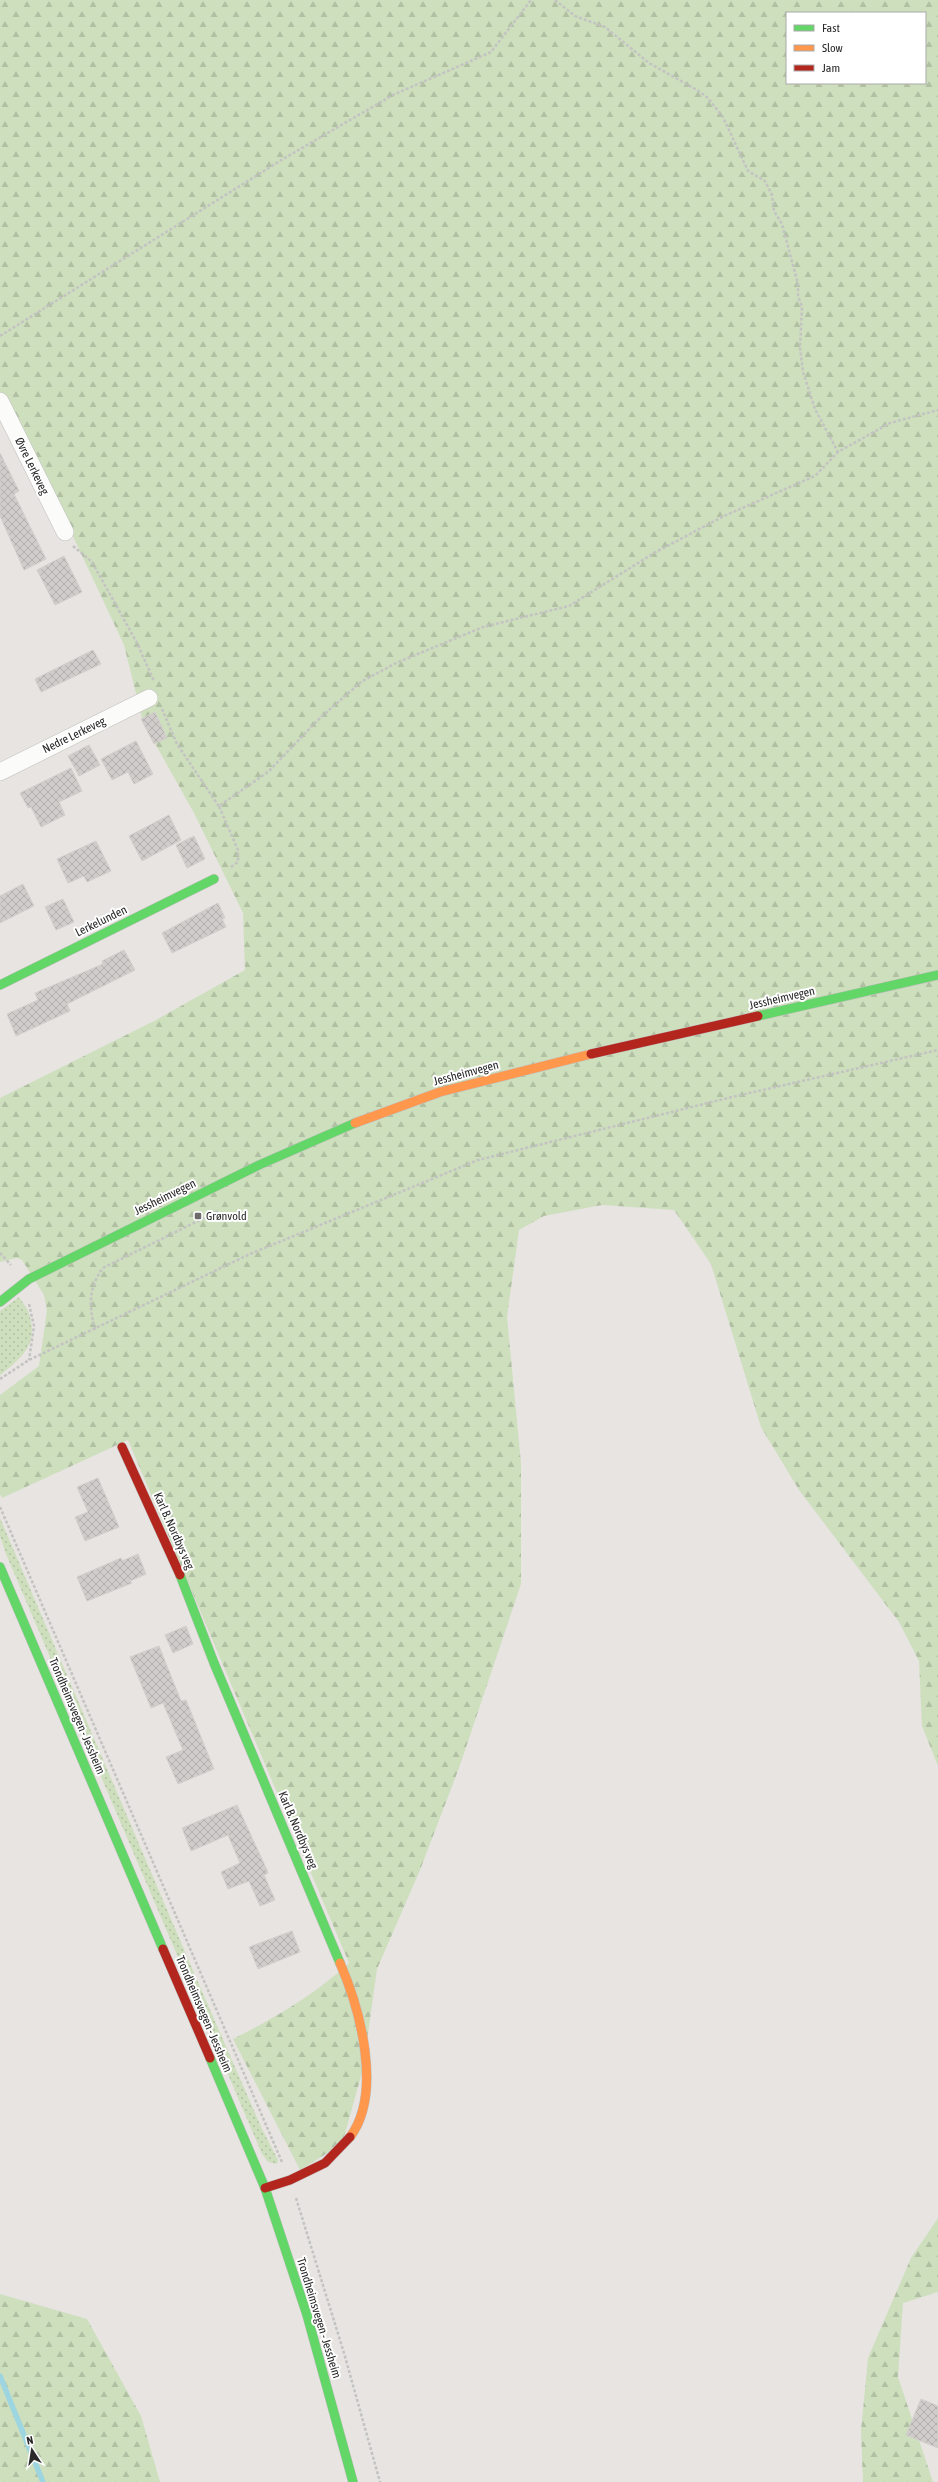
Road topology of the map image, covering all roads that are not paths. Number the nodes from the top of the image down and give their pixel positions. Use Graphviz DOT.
graph roads {
  1 [pos="0,401"];
  2 [pos="65,532"];
  3 [pos="155,696"];
  4 [pos="0,772"];
  5 [pos="214,879"];
  6 [pos="938,975"];
  7 [pos="0,985"];
  8 [pos="29,1279"];
  9 [pos="7,1283"];
  10 [pos="0,1302"];
  11 [pos="122,1447"];
  12 [pos="0,1567"];
  13 [pos="265,2188"];
  14 [pos="353,2482"];
  1 -- 2 [label="street, Øvre Lerkeveg"];
  3 -- 4 [label="street, Nedre Lerkeveg"];
  5 -- 7 [label="main road, Lerkelunden"];
  6 -- 8 [label="main road, Jessheimvegen"];
  8 -- 9 [label="main road, Jessheimvegen"];
  8 -- 10 [label="main road, Jessheimvegen"];
  11 -- 13 [label="main road, Karl B. Nordbys veg"];
  12 -- 13 [label="main road, Trondheimsvegen - Jessheim"];
  13 -- 14 [label="main road, Trondheimsvegen - Jessheim"];
}
